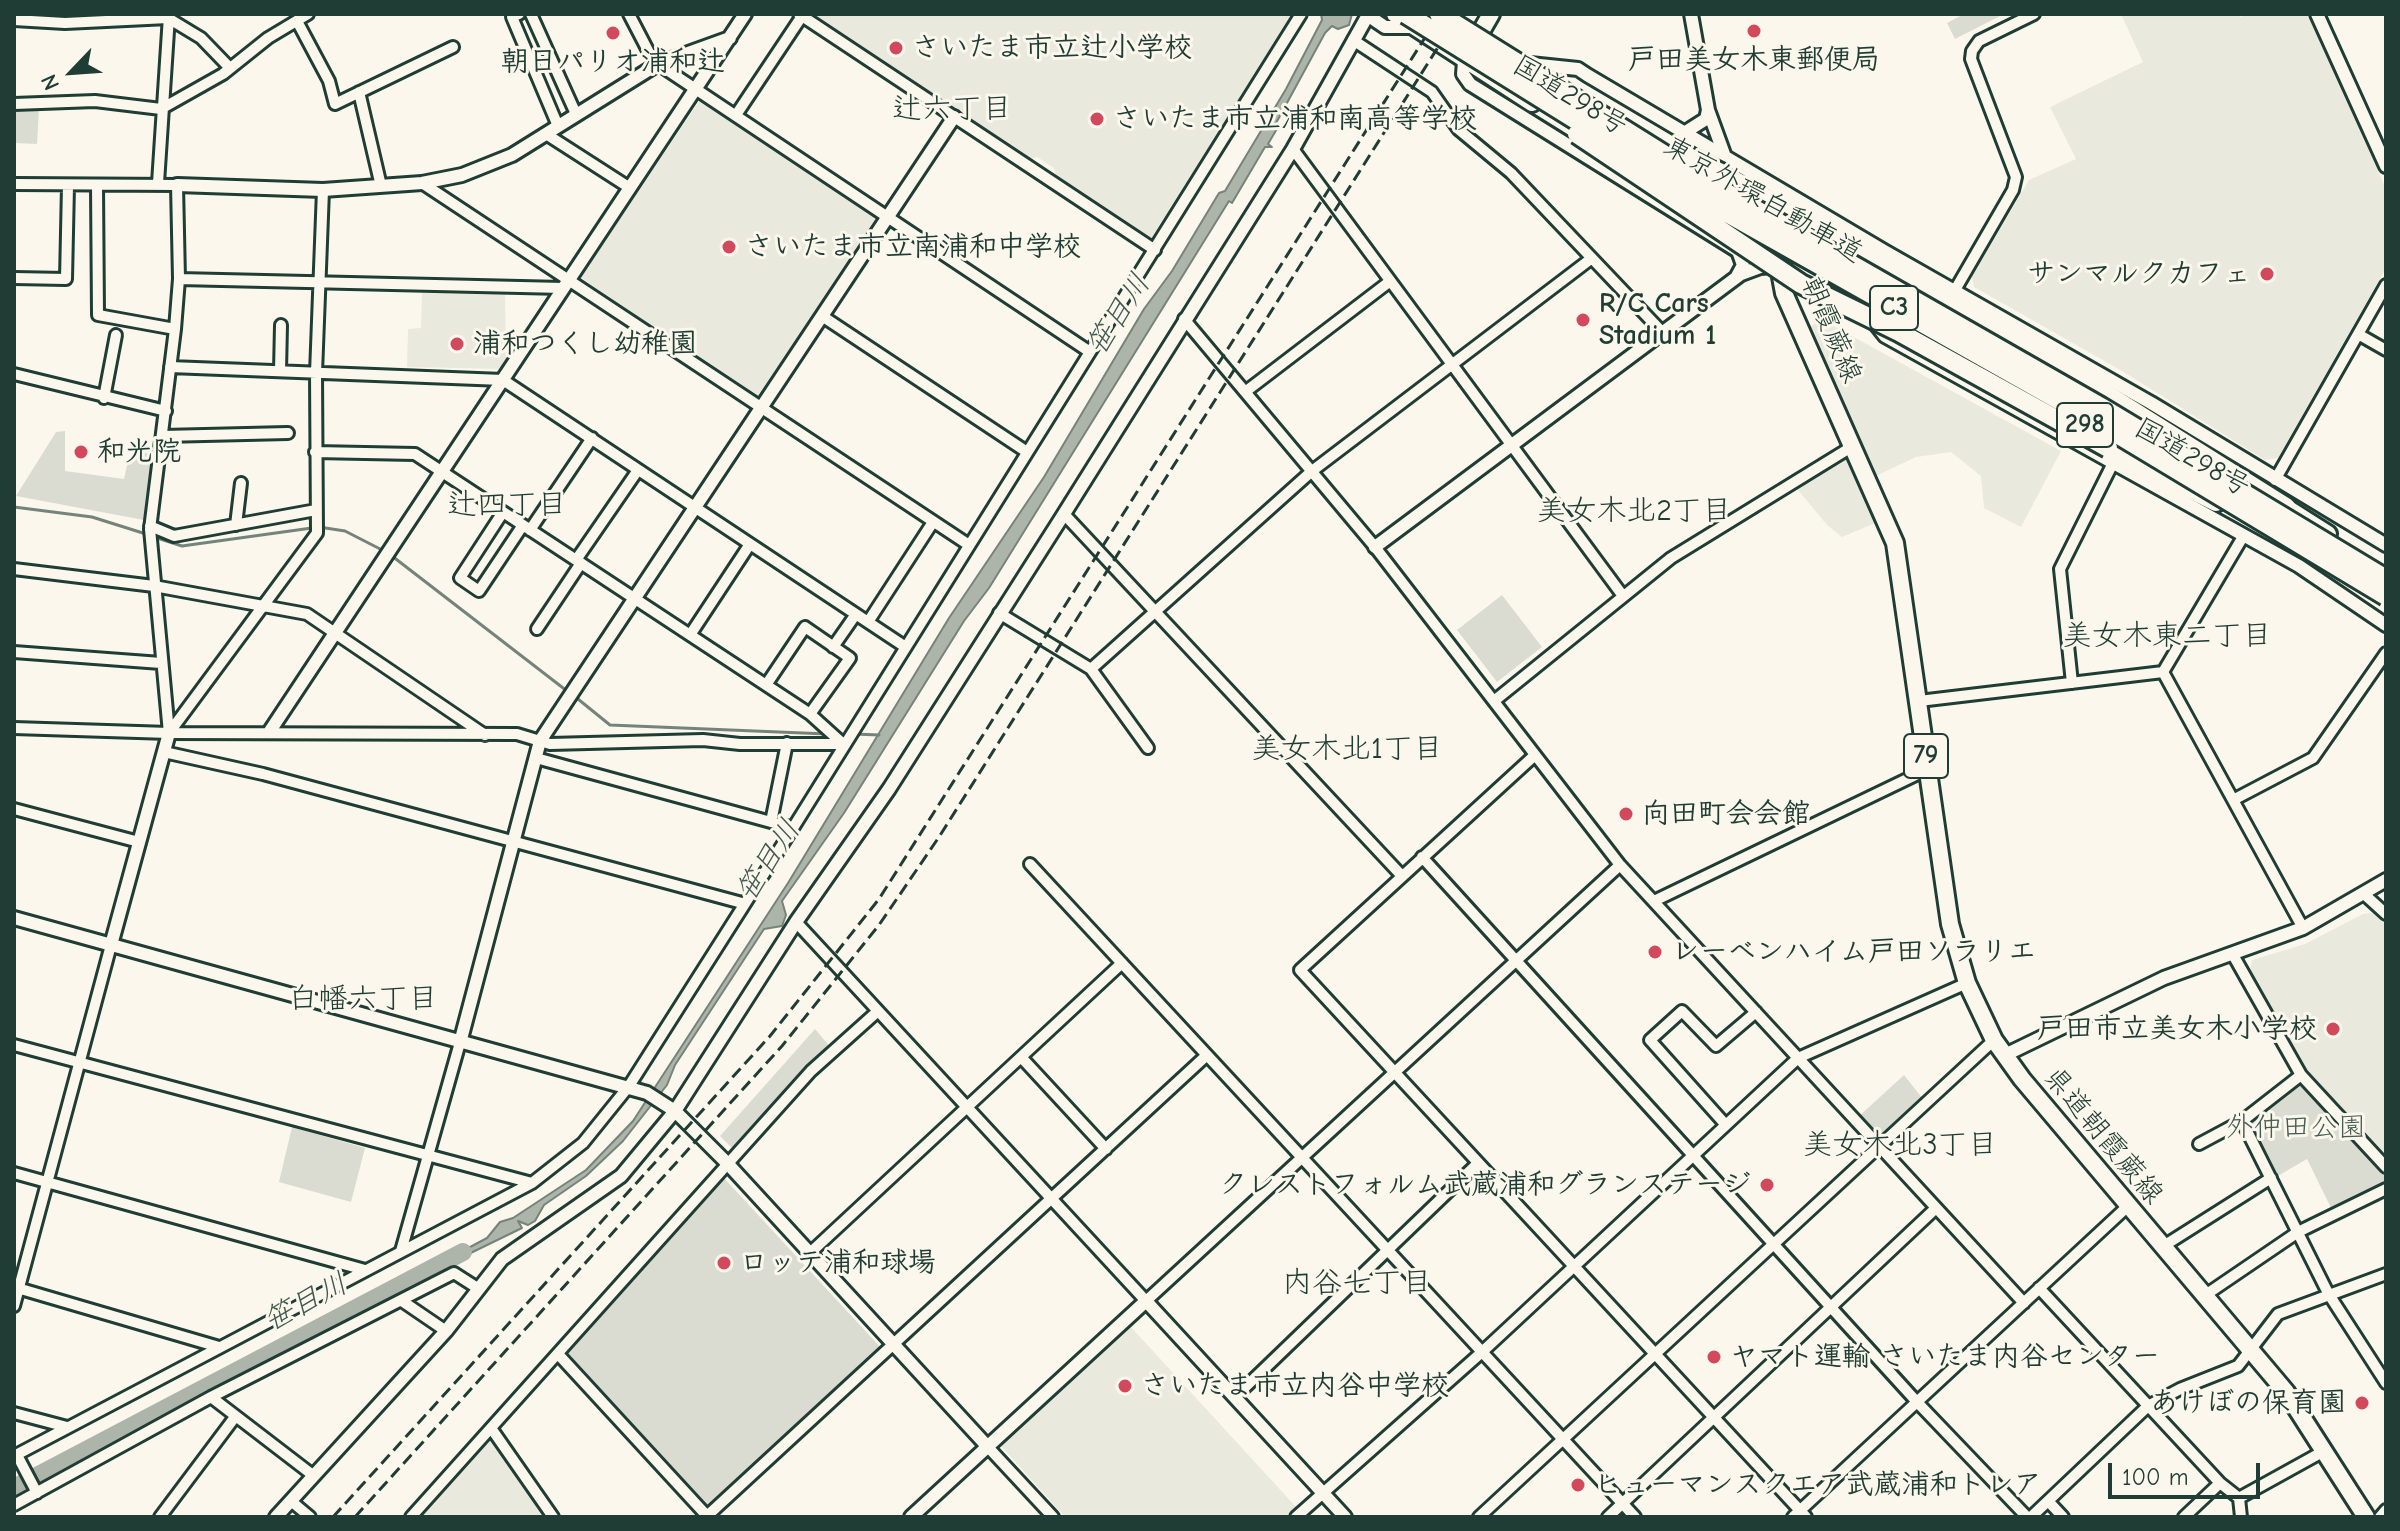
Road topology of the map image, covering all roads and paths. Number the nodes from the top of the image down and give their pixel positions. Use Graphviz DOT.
graph roads {
  1 [pos="308,14"];
  2 [pos="519,14"];
  3 [pos="531,14"];
  4 [pos="629,14"];
  5 [pos="745,14"];
  6 [pos="1301,14"];
  7 [pos="1395,14"];
  8 [pos="1439,14"];
  9 [pos="1451,14"];
  10 [pos="1491,14"];
  11 [pos="1691,14"];
  12 [pos="2034,14"];
  13 [pos="2317,14"];
  14 [pos="168,15"];
  15 [pos="801,15"];
  16 [pos="1367,15"];
  17 [pos="62,18"];
  18 [pos="14,20"];
  19 [pos="297,21"];
  20 [pos="1410,21"];
  21 [pos="1480,33"];
  22 [pos="730,38"];
  23 [pos="1353,40"];
  24 [pos="1452,44"];
  25 [pos="453,47"];
  26 [pos="1464,62"];
  27 [pos="1530,64"];
  28 [pos="657,65"];
  29 [pos="230,68"];
  30 [pos="1549,85"];
  31 [pos="696,89"];
  32 [pos="359,92"];
  33 [pos="14,104"];
  34 [pos="161,109"];
  35 [pos="1708,110"];
  36 [pos="576,114"];
  37 [pos="736,115"];
  38 [pos="954,117"];
  39 [pos="558,126"];
  40 [pos="1684,133"];
  41 [pos="546,134"];
  42 [pos="1293,149"];
  43 [pos="1728,159"];
  44 [pos="2386,166"];
  45 [pos="158,183"];
  46 [pos="422,183"];
  47 [pos="14,184"];
  48 [pos="177,185"];
  49 [pos="68,186"];
  50 [pos="97,186"];
  51 [pos="381,186"];
  52 [pos="630,188"];
  53 [pos="323,190"];
  54 [pos="888,217"];
  55 [pos="1727,222"];
  56 [pos="1788,222"];
  57 [pos="1696,226"];
  58 [pos="1155,250"];
  59 [pos="1592,258"];
  60 [pos="1780,259"];
  61 [pos="14,278"];
  62 [pos="179,279"];
  63 [pos="1389,282"];
  64 [pos="1729,283"];
  65 [pos="321,284"];
  66 [pos="566,284"];
  67 [pos="2386,285"];
  68 [pos="1955,290"];
  69 [pos="1851,293"];
  70 [pos="822,316"];
  71 [pos="1184,319"];
  72 [pos="281,325"];
  73 [pos="175,329"];
  74 [pos="1663,333"];
  75 [pos="2358,334"];
  76 [pos="116,335"];
  77 [pos="2386,350"];
  78 [pos="1090,352"];
  79 [pos="1452,366"];
  80 [pos="170,367"];
  81 [pos="280,371"];
  82 [pos="316,373"];
  83 [pos="14,374"];
  84 [pos="503,380"];
  85 [pos="1245,392"];
  86 [pos="104,398"];
  87 [pos="760,409"];
  88 [pos="166,411"];
  89 [pos="288,433"];
  90 [pos="163,436"];
  91 [pos="592,438"];
  92 [pos="1513,444"];
  93 [pos="1855,450"];
  94 [pos="315,452"];
  95 [pos="1027,452"];
  96 [pos="2110,455"];
  97 [pos="638,470"];
  98 [pos="1312,471"];
  99 [pos="443,472"];
  100 [pos="2275,480"];
  101 [pos="241,483"];
  102 [pos="2216,502"];
  103 [pos="695,507"];
  104 [pos="2286,507"];
  105 [pos="316,510"];
  106 [pos="503,512"];
  107 [pos="1064,514"];
  108 [pos="933,522"];
  109 [pos="236,525"];
  110 [pos="150,526"];
  111 [pos="526,527"];
  112 [pos="2244,535"];
  113 [pos="750,544"];
  114 [pos="969,545"];
  115 [pos="2386,545"];
  116 [pos="1375,547"];
  117 [pos="579,562"];
  118 [pos="14,569"];
  119 [pos="2385,573"];
  120 [pos="154,586"];
  121 [pos="1623,596"];
  122 [pos="2386,596"];
  123 [pos="635,599"];
  124 [pos="2386,604"];
  125 [pos="264,607"];
  126 [pos="1153,612"];
  127 [pos="999,613"];
  128 [pos="856,614"];
  129 [pos="868,622"];
  130 [pos="2386,625"];
  131 [pos="537,629"];
  132 [pos="335,633"];
  133 [pos="690,635"];
  134 [pos="904,646"];
  135 [pos="833,647"];
  136 [pos="14,652"];
  137 [pos="2386,653"];
  138 [pos="161,663"];
  139 [pos="1091,669"];
  140 [pos="2163,672"];
  141 [pos="2072,683"];
  142 [pos="766,685"];
  143 [pos="1494,701"];
  144 [pos="1919,701"];
  145 [pos="810,714"];
  146 [pos="14,728"];
  147 [pos="270,731"];
  148 [pos="169,733"];
  149 [pos="485,735"];
  150 [pos="540,741"];
  151 [pos="787,743"];
  152 [pos="843,744"];
  153 [pos="1148,748"];
  154 [pos="164,752"];
  155 [pos="1535,755"];
  156 [pos="536,758"];
  157 [pos="1928,769"];
  158 [pos="2233,800"];
  159 [pos="14,809"];
  160 [pos="771,822"];
  161 [pos="793,828"];
  162 [pos="139,842"];
  163 [pos="513,843"];
  164 [pos="1422,857"];
  165 [pos="1030,864"];
  166 [pos="1620,865"];
  167 [pos="2386,872"];
  168 [pos="1402,876"];
  169 [pos="2381,883"];
  170 [pos="2364,894"];
  171 [pos="1654,901"];
  172 [pos="742,903"];
  173 [pos="2386,914"];
  174 [pos="14,918"];
  175 [pos="796,922"];
  176 [pos="2303,928"];
  177 [pos="111,945"];
  178 [pos="2232,953"];
  179 [pos="1514,962"];
  180 [pos="1122,963"];
  181 [pos="1967,983"];
  182 [pos="878,1011"];
  183 [pos="1756,1012"];
  184 [pos="461,1039"];
  185 [pos="1994,1040"];
  186 [pos="14,1045"];
  187 [pos="1207,1055"];
  188 [pos="2005,1055"];
  189 [pos="1021,1057"];
  190 [pos="1798,1058"];
  191 [pos="79,1063"];
  192 [pos="1393,1074"];
  193 [pos="2301,1075"];
  194 [pos="633,1087"];
  195 [pos="967,1107"];
  196 [pos="672,1109"];
  197 [pos="2242,1121"];
  198 [pos="1725,1124"];
  199 [pos="2199,1144"];
  200 [pos="1880,1147"];
  201 [pos="1106,1149"];
  202 [pos="1691,1154"];
  203 [pos="428,1155"];
  204 [pos="1302,1157"];
  205 [pos="1478,1163"];
  206 [pos="728,1164"];
  207 [pos="2386,1167"];
  208 [pos="14,1173"];
  209 [pos="2271,1178"];
  210 [pos="47,1182"];
  211 [pos="532,1183"];
  212 [pos="2386,1189"];
  213 [pos="1053,1199"];
  214 [pos="2128,1206"];
  215 [pos="1936,1208"];
  216 [pos="2298,1232"];
  217 [pos="1774,1245"];
  218 [pos="2162,1247"];
  219 [pos="1387,1249"];
  220 [pos="401,1251"];
  221 [pos="810,1253"];
  222 [pos="1574,1266"];
  223 [pos="365,1270"];
  224 [pos="2386,1274"];
  225 [pos="16,1288"];
  226 [pos="2039,1288"];
  227 [pos="479,1289"];
  228 [pos="2328,1293"];
  229 [pos="2204,1296"];
  230 [pos="402,1301"];
  231 [pos="1146,1301"];
  232 [pos="2024,1303"];
  233 [pos="14,1306"];
  234 [pos="1831,1306"];
  235 [pos="446,1331"];
  236 [pos="894,1343"];
  237 [pos="219,1347"];
  238 [pos="1482,1352"];
  239 [pos="2252,1352"];
  240 [pos="558,1354"];
  241 [pos="1655,1354"];
  242 [pos="2386,1383"];
  243 [pos="211,1397"];
  244 [pos="1235,1397"];
  245 [pos="1917,1402"];
  246 [pos="2148,1406"];
  247 [pos="14,1413"];
  248 [pos="235,1417"];
  249 [pos="1714,1417"];
  250 [pos="67,1427"];
  251 [pos="491,1428"];
  252 [pos="1563,1439"];
  253 [pos="987,1446"];
  254 [pos="2324,1451"];
  255 [pos="17,1458"];
  256 [pos="314,1476"];
  257 [pos="2220,1483"];
  258 [pos="36,1490"];
  259 [pos="1322,1492"];
  260 [pos="2239,1498"];
  261 [pos="291,1501"];
  262 [pos="2048,1501"];
  263 [pos="1622,1504"];
  264 [pos="14,1505"];
  265 [pos="2386,1510"];
  266 [pos="1799,1515"];
  267 [pos="708,1516"];
  268 [pos="160,1517"];
  269 [pos="276,1517"];
  270 [pos="310,1517"];
  271 [pos="411,1517"];
  272 [pos="553,1517"];
  273 [pos="911,1517"];
  274 [pos="1053,1517"];
  275 [pos="1296,1517"];
  276 [pos="1345,1517"];
  277 [pos="1479,1517"];
  278 [pos="1608,1517"];
  279 [pos="1635,1517"];
  280 [pos="2029,1517"];
  281 [pos="2063,1517"];
  282 [pos="2184,1517"];
  283 [pos="2241,1517"];
  284 [pos="2366,1517"];
  285 [pos="2380,1517"];
  1 -- 19 [label="street"];
  2 -- 39 [label="street"];
  3 -- 36 [label="street"];
  4 -- 28 [label="street"];
  5 -- 22 [label="street"];
  6 -- 58 [label="street"];
  7 -- 20 [label="main road, 国道298号 / 298"];
  8 -- 30 [label="highway, 東京外環自動車道 / C3, bridge"];
  9 -- 21 [label="main road, 国道298号 / 298"];
  10 -- 21 [label="main road"];
  11 -- 35 [label="street"];
  12 -- 68 [label="street"];
  13 -- 44 [label="street"];
  14 -- 17 [label="street"];
  14 -- 29 [label="street"];
  14 -- 34 [label="street"];
  15 -- 37 [label="street"];
  15 -- 38 [label="street"];
  16 -- 20 [label="street"];
  16 -- 23 [label="street"];
  17 -- 18 [label="street"];
  19 -- 29 [label="street"];
  19 -- 32 [label="street"];
  20 -- 24 [label="highway, 東京外環自動車道 / C3, bridge"];
  20 -- 26 [label="main road, 国道298号 / 298"];
  21 -- 26 [label="main road"];
  21 -- 27 [label="main road, 国道298号 / 298"];
  22 -- 28 [label="street"];
  22 -- 31 [label="street"];
  23 -- 42 [label="street"];
  23 -- 59 [label="street"];
  24 -- 96 [label="highway, bridge"];
  24 -- 122 [label="highway, 東京外環自動車道 / C3, bridge"];
  25 -- 32 [label="street"];
  26 -- 55 [label="main road, 国道298号 / 298"];
  26 -- 57 [label="street"];
  27 -- 40 [label="street"];
  27 -- 56 [label="main road, 国道298号 / 298"];
  28 -- 31 [label="street"];
  28 -- 36 [label="street"];
  29 -- 34 [label="street"];
  30 -- 104 [label="highway, bridge"];
  30 -- 119 [label="highway, 東京外環自動車道 / C3, bridge"];
  31 -- 37 [label="street"];
  31 -- 52 [label="street"];
  32 -- 51 [label="street"];
  33 -- 34 [label="street"];
  34 -- 45 [label="street"];
  35 -- 40 [label="street"];
  35 -- 43 [label="street"];
  36 -- 39 [label="street"];
  37 -- 54 [label="street"];
  38 -- 54 [label="street"];
  38 -- 58 [label="street"];
  39 -- 41 [label="street"];
  40 -- 43 [label="street"];
  41 -- 46 [label="street"];
  41 -- 52 [label="street"];
  42 -- 63 [label="street"];
  42 -- 71 [label="street"];
  43 -- 68 [label="street"];
  45 -- 48 [label="street"];
  45 -- 50 [label="street"];
  46 -- 51 [label="street"];
  46 -- 66 [label="street"];
  47 -- 49 [label="street"];
  48 -- 53 [label="street"];
  48 -- 62 [label="street"];
  49 -- 50 [label="street"];
  49 -- 61 [label="street"];
  50 -- 73 [label="street"];
  51 -- 53 [label="street"];
  52 -- 66 [label="street"];
  53 -- 65 [label="street"];
  54 -- 70 [label="street"];
  54 -- 78 [label="street"];
  55 -- 57 [label="street"];
  55 -- 60 [label="main road, 国道298号 / 298"];
  56 -- 60 [label="main road, 朝霞蕨線 / 79"];
  56 -- 104 [label="main road, 国道298号 / 298"];
  57 -- 64 [label="street"];
  58 -- 78 [label="street"];
  59 -- 74 [label="street"];
  59 -- 79 [label="street"];
  60 -- 64 [label="street"];
  60 -- 69 [label="main road, 国道298号 / 298"];
  60 -- 93 [label="main road, 朝霞蕨線 / 79"];
  62 -- 65 [label="street"];
  62 -- 73 [label="street"];
  63 -- 79 [label="street"];
  63 -- 85 [label="street"];
  64 -- 74 [label="street"];
  65 -- 66 [label="street"];
  65 -- 82 [label="street"];
  66 -- 84 [label="street"];
  66 -- 87 [label="street"];
  67 -- 75 [label="street"];
  68 -- 100 [label="street"];
  69 -- 96 [label="street"];
  69 -- 102 [label="main road, 国道298号 / 298"];
  70 -- 87 [label="street"];
  70 -- 95 [label="street"];
  71 -- 85 [label="street"];
  71 -- 107 [label="street"];
  72 -- 81 [label="street"];
  73 -- 80 [label="street"];
  74 -- 92 [label="street"];
  75 -- 77 [label="street"];
  75 -- 100 [label="street"];
  76 -- 86 [label="street"];
  78 -- 95 [label="street"];
  79 -- 92 [label="street"];
  79 -- 98 [label="street"];
  80 -- 81 [label="street"];
  80 -- 88 [label="street"];
  81 -- 82 [label="street"];
  82 -- 84 [label="street"];
  82 -- 94 [label="street"];
  83 -- 86 [label="street"];
  84 -- 91 [label="street"];
  84 -- 99 [label="street"];
  85 -- 98 [label="street"];
  86 -- 88 [label="street"];
  87 -- 103 [label="street"];
  87 -- 108 [label="street"];
  88 -- 90 [label="street"];
  89 -- 90 [label="street"];
  90 -- 110 [label="street"];
  91 -- 97 [label="street"];
  91 -- 111 [label="street"];
  92 -- 116 [label="street"];
  92 -- 121 [label="street"];
  93 -- 121 [label="street"];
  93 -- 144 [label="main road, 県道朝霞蕨線 / 79"];
  94 -- 99 [label="street"];
  94 -- 105 [label="street"];
  95 -- 114 [label="street"];
  96 -- 102 [label="highway"];
  96 -- 112 [label="street"];
  96 -- 141 [label="street"];
  97 -- 103 [label="street"];
  97 -- 117 [label="street"];
  98 -- 116 [label="street"];
  98 -- 126 [label="street"];
  99 -- 106 [label="street"];
  99 -- 132 [label="street"];
  100 -- 115 [label="street"];
  101 -- 109 [label="street"];
  102 -- 124 [label="main road, 国道298号 / 298"];
  103 -- 113 [label="street"];
  103 -- 123 [label="street"];
  104 -- 119 [label="main road, 国道298号 / 298"];
  105 -- 109 [label="street"];
  105 -- 125 [label="street"];
  106 -- 111 [label="street"];
  106 -- 111 [label="street"];
  107 -- 126 [label="street"];
  107 -- 127 [label="street"];
  108 -- 114 [label="street"];
  108 -- 129 [label="street"];
  109 -- 110 [label="street"];
  110 -- 120 [label="street"];
  111 -- 117 [label="street"];
  112 -- 130 [label="street"];
  112 -- 140 [label="street"];
  113 -- 128 [label="street"];
  113 -- 133 [label="street"];
  114 -- 134 [label="street"];
  116 -- 143 [label="street"];
  117 -- 123 [label="street"];
  117 -- 131 [label="street"];
  118 -- 120 [label="street"];
  120 -- 125 [label="street"];
  120 -- 138 [label="street"];
  121 -- 143 [label="street"];
  123 -- 133 [label="street"];
  123 -- 150 [label="street"];
  125 -- 132 [label="street"];
  125 -- 148 [label="street"];
  126 -- 139 [label="street"];
  126 -- 168 [label="street"];
  127 -- 139 [label="street"];
  127 -- 175 [label="street"];
  128 -- 129 [label="street"];
  128 -- 135 [label="street"];
  129 -- 134 [label="street"];
  132 -- 147 [label="street"];
  132 -- 149 [label="street"];
  133 -- 142 [label="street"];
  134 -- 152 [label="street"];
  135 -- 142 [label="street"];
  135 -- 145 [label="street"];
  136 -- 138 [label="street"];
  137 -- 158 [label="street"];
  138 -- 148 [label="street"];
  139 -- 153 [label="street"];
  140 -- 141 [label="street"];
  140 -- 158 [label="street"];
  141 -- 144 [label="street"];
  142 -- 145 [label="street"];
  143 -- 155 [label="street"];
  144 -- 157 [label="main road, 県道朝霞蕨線 / 79"];
  145 -- 152 [label="street"];
  146 -- 148 [label="street"];
  147 -- 148 [label="street"];
  147 -- 149 [label="street"];
  148 -- 154 [label="street"];
  149 -- 150 [label="street"];
  150 -- 151 [label="street"];
  150 -- 156 [label="street"];
  151 -- 152 [label="street"];
  151 -- 160 [label="street"];
  152 -- 161 [label="street"];
  154 -- 162 [label="street"];
  154 -- 163 [label="street"];
  155 -- 164 [label="street"];
  155 -- 166 [label="street"];
  156 -- 160 [label="street"];
  156 -- 163 [label="street"];
  157 -- 171 [label="street"];
  157 -- 181 [label="main road, 県道朝霞蕨線 / 79"];
  158 -- 176 [label="street"];
  159 -- 162 [label="street"];
  160 -- 161 [label="street"];
  161 -- 172 [label="street"];
  162 -- 177 [label="street"];
  163 -- 172 [label="street"];
  163 -- 184 [label="street"];
  164 -- 168 [label="street"];
  164 -- 179 [label="street"];
  165 -- 180 [label="street"];
  166 -- 171 [label="street"];
  166 -- 179 [label="street"];
  167 -- 169 [label="street"];
  168 -- 192 [label="street"];
  169 -- 170 [label="street"];
  170 -- 173 [label="street"];
  170 -- 176 [label="street"];
  171 -- 183 [label="street"];
  172 -- 194 [label="street"];
  174 -- 177 [label="street"];
  175 -- 182 [label="street"];
  175 -- 196 [label="street"];
  176 -- 178 [label="street"];
  177 -- 184 [label="street"];
  177 -- 191 [label="street"];
  178 -- 188 [label="street"];
  178 -- 193 [label="street"];
  179 -- 192 [label="street"];
  179 -- 202 [label="street"];
  180 -- 187 [label="street"];
  180 -- 189 [label="street"];
  181 -- 185 [label="main road, 県道朝霞蕨線 / 79"];
  181 -- 190 [label="street"];
  182 -- 195 [label="street"];
  182 -- 206 [label="street"];
  183 -- 190 [label="street"];
  183 -- 198 [label="street"];
  184 -- 194 [label="street"];
  184 -- 203 [label="street"];
  185 -- 188 [label="main road, 県道朝霞蕨線 / 79"];
  185 -- 200 [label="street"];
  186 -- 191 [label="street"];
  187 -- 201 [label="street"];
  187 -- 204 [label="street"];
  188 -- 214 [label="main road, 県道朝霞蕨線 / 79"];
  189 -- 195 [label="street"];
  189 -- 201 [label="street"];
  190 -- 198 [label="street"];
  190 -- 200 [label="street"];
  191 -- 203 [label="street"];
  191 -- 210 [label="street"];
  192 -- 204 [label="street"];
  192 -- 205 [label="street"];
  193 -- 197 [label="street"];
  193 -- 207 [label="street"];
  194 -- 196 [label="street"];
  194 -- 211 [label="street"];
  195 -- 213 [label="street"];
  195 -- 221 [label="street"];
  196 -- 206 [label="street"];
  196 -- 227 [label="street"];
  197 -- 199 [label="street"];
  197 -- 209 [label="street"];
  198 -- 202 [label="street"];
  200 -- 215 [label="street"];
  200 -- 217 [label="street"];
  201 -- 213 [label="street"];
  202 -- 217 [label="street"];
  202 -- 222 [label="street"];
  203 -- 211 [label="street"];
  203 -- 220 [label="street"];
  204 -- 219 [label="street"];
  204 -- 231 [label="street"];
  205 -- 219 [label="street"];
  205 -- 222 [label="street"];
  206 -- 221 [label="street"];
  206 -- 240 [label="street"];
  208 -- 210 [label="street"];
  209 -- 216 [label="street"];
  209 -- 218 [label="street"];
  210 -- 223 [label="street"];
  210 -- 225 [label="street"];
  211 -- 220 [label="street"];
  212 -- 216 [label="street"];
  213 -- 231 [label="street"];
  213 -- 236 [label="street"];
  214 -- 218 [label="main road, 県道朝霞蕨線 / 79"];
  214 -- 226 [label="street"];
  215 -- 232 [label="street"];
  215 -- 234 [label="street"];
  216 -- 228 [label="street"];
  216 -- 229 [label="street"];
  217 -- 234 [label="street"];
  217 -- 241 [label="street"];
  218 -- 229 [label="main road, 県道朝霞蕨線 / 79"];
  219 -- 238 [label="street"];
  219 -- 244 [label="street"];
  220 -- 223 [label="street"];
  221 -- 236 [label="street"];
  222 -- 238 [label="street"];
  222 -- 241 [label="street"];
  223 -- 237 [label="street"];
  224 -- 228 [label="street"];
  225 -- 233 [label="street"];
  225 -- 237 [label="street"];
  226 -- 232 [label="street"];
  226 -- 246 [label="street"];
  227 -- 230 [label="street"];
  227 -- 235 [label="street"];
  228 -- 239 [label="street"];
  228 -- 242 [label="street"];
  229 -- 239 [label="main road, 県道朝霞蕨線 / 79"];
  230 -- 235 [label="street"];
  230 -- 243 [label="street"];
  231 -- 244 [label="street"];
  231 -- 253 [label="street"];
  232 -- 245 [label="street"];
  234 -- 245 [label="street"];
  234 -- 249 [label="street"];
  235 -- 256 [label="street"];
  236 -- 253 [label="street"];
  236 -- 267 [label="street"];
  237 -- 250 [label="street"];
  238 -- 252 [label="street"];
  238 -- 259 [label="street"];
  239 -- 246 [label="street"];
  239 -- 254 [label="main road, 県道朝霞蕨線 / 79"];
  240 -- 251 [label="street"];
  240 -- 267 [label="street"];
  241 -- 249 [label="street"];
  241 -- 252 [label="street"];
  243 -- 248 [label="street"];
  243 -- 258 [label="street"];
  244 -- 259 [label="street"];
  245 -- 266 [label="street"];
  245 -- 280 [label="street"];
  246 -- 257 [label="street"];
  246 -- 262 [label="street"];
  247 -- 250 [label="street"];
  248 -- 256 [label="street"];
  248 -- 268 [label="street"];
  249 -- 263 [label="street"];
  249 -- 266 [label="street"];
  250 -- 255 [label="street"];
  251 -- 271 [label="street"];
  251 -- 272 [label="street"];
  252 -- 263 [label="street"];
  252 -- 277 [label="street"];
  253 -- 273 [label="street"];
  253 -- 274 [label="street"];
  254 -- 260 [label="street"];
  254 -- 284 [label="main road, 県道朝霞蕨線 / 79"];
  255 -- 258 [label="street"];
  256 -- 261 [label="street"];
  257 -- 260 [label="street"];
  257 -- 282 [label="street"];
  258 -- 264 [label="street"];
  259 -- 275 [label="street"];
  259 -- 276 [label="street"];
  260 -- 283 [label="street"];
  261 -- 269 [label="street"];
  261 -- 270 [label="street"];
  262 -- 280 [label="street"];
  262 -- 281 [label="street"];
  263 -- 278 [label="street"];
  263 -- 279 [label="street"];
  265 -- 285 [label="street"];
}
